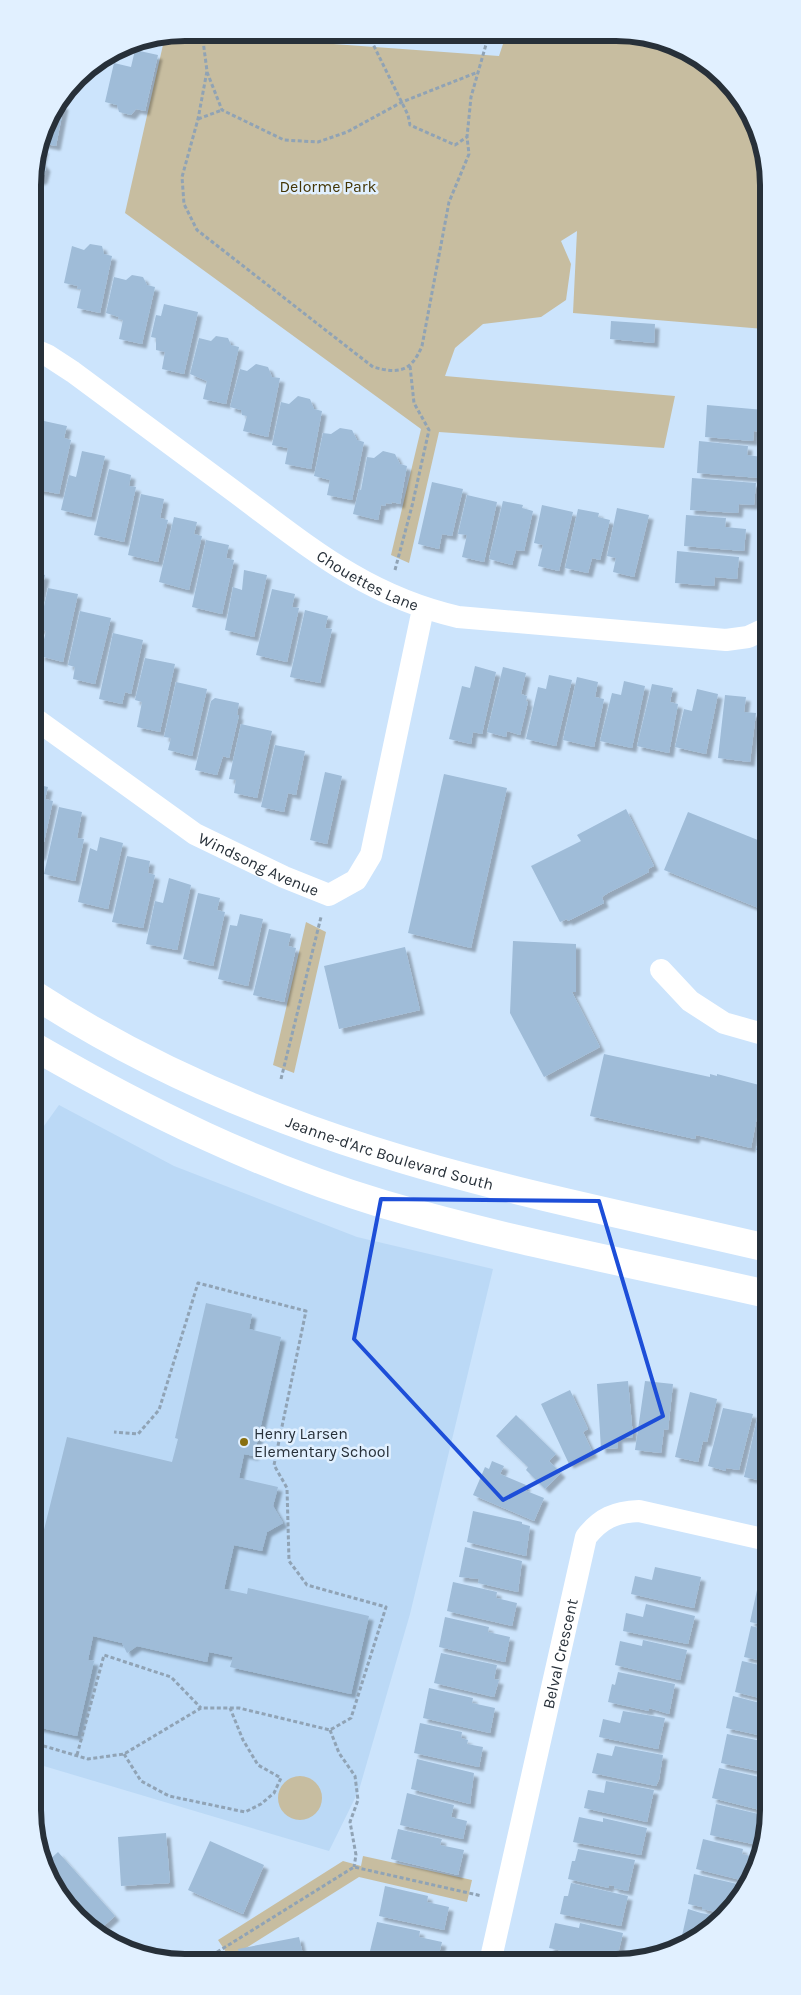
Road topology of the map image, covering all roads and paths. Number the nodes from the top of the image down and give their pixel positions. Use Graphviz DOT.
graph roads {
  1 [pos="203,41"];
  2 [pos="372,41"];
  3 [pos="487,41"];
  4 [pos="207,71"];
  5 [pos="479,72"];
  6 [pos="402,102"];
  7 [pos="222,110"];
  8 [pos="198,119"];
  9 [pos="468,137"];
  10 [pos="42,353"];
  11 [pos="410,366"];
  12 [pos="387,594"];
  13 [pos="423,609"];
  14 [pos="760,632"];
  15 [pos="42,724"];
  16 [pos="329,895"];
  17 [pos="661,970"];
  18 [pos="41,999"];
  19 [pos="759,1033"];
  20 [pos="41,1051"];
  21 [pos="281,1079"];
  22 [pos="759,1246"];
  23 [pos="759,1292"];
  24 [pos="114,1432"];
  25 [pos="759,1538"];
  26 [pos="201,1708"];
  27 [pos="230,1708"];
  28 [pos="330,1730"];
  29 [pos="41,1745"];
  30 [pos="124,1754"];
  31 [pos="77,1756"];
  32 [pos="354,1867"];
  33 [pos="504,1901"];
  34 [pos="214,1954"];
  35 [pos="492,1954"];
  1 -- 4 [label="path"];
  2 -- 6 [label="path"];
  3 -- 5 [label="path"];
  4 -- 7 [label="path"];
  4 -- 8 [label="path"];
  5 -- 6 [label="path"];
  5 -- 9 [label="path"];
  6 -- 7 [label="path"];
  6 -- 9 [label="path"];
  7 -- 8 [label="path"];
  8 -- 11 [label="path"];
  9 -- 11 [label="path"];
  10 -- 12 [label="street, Chouettes Lane"];
  11 -- 12 [label="path"];
  12 -- 13 [label="street, Chouettes Lane"];
  13 -- 14 [label="street, Chouettes Lane"];
  13 -- 16 [label="street, Windsong Avenue"];
  15 -- 16 [label="street, Windsong Avenue"];
  16 -- 21 [label="path"];
  17 -- 19 [label="street"];
  18 -- 22 [label="main road, Jeanne-d'Arc Boulevard South"];
  20 -- 23 [label="main road"];
  24 -- 28 [label="path"];
  25 -- 33 [label="street, Belval Crescent"];
  26 -- 27 [label="path"];
  26 -- 30 [label="path"];
  26 -- 31 [label="path"];
  27 -- 28 [label="path"];
  27 -- 30 [label="path"];
  28 -- 32 [label="path"];
  29 -- 31 [label="path"];
  30 -- 31 [label="path"];
  32 -- 33 [label="path"];
  32 -- 34 [label="path"];
  33 -- 35 [label="street, Belval Crescent"];
}
